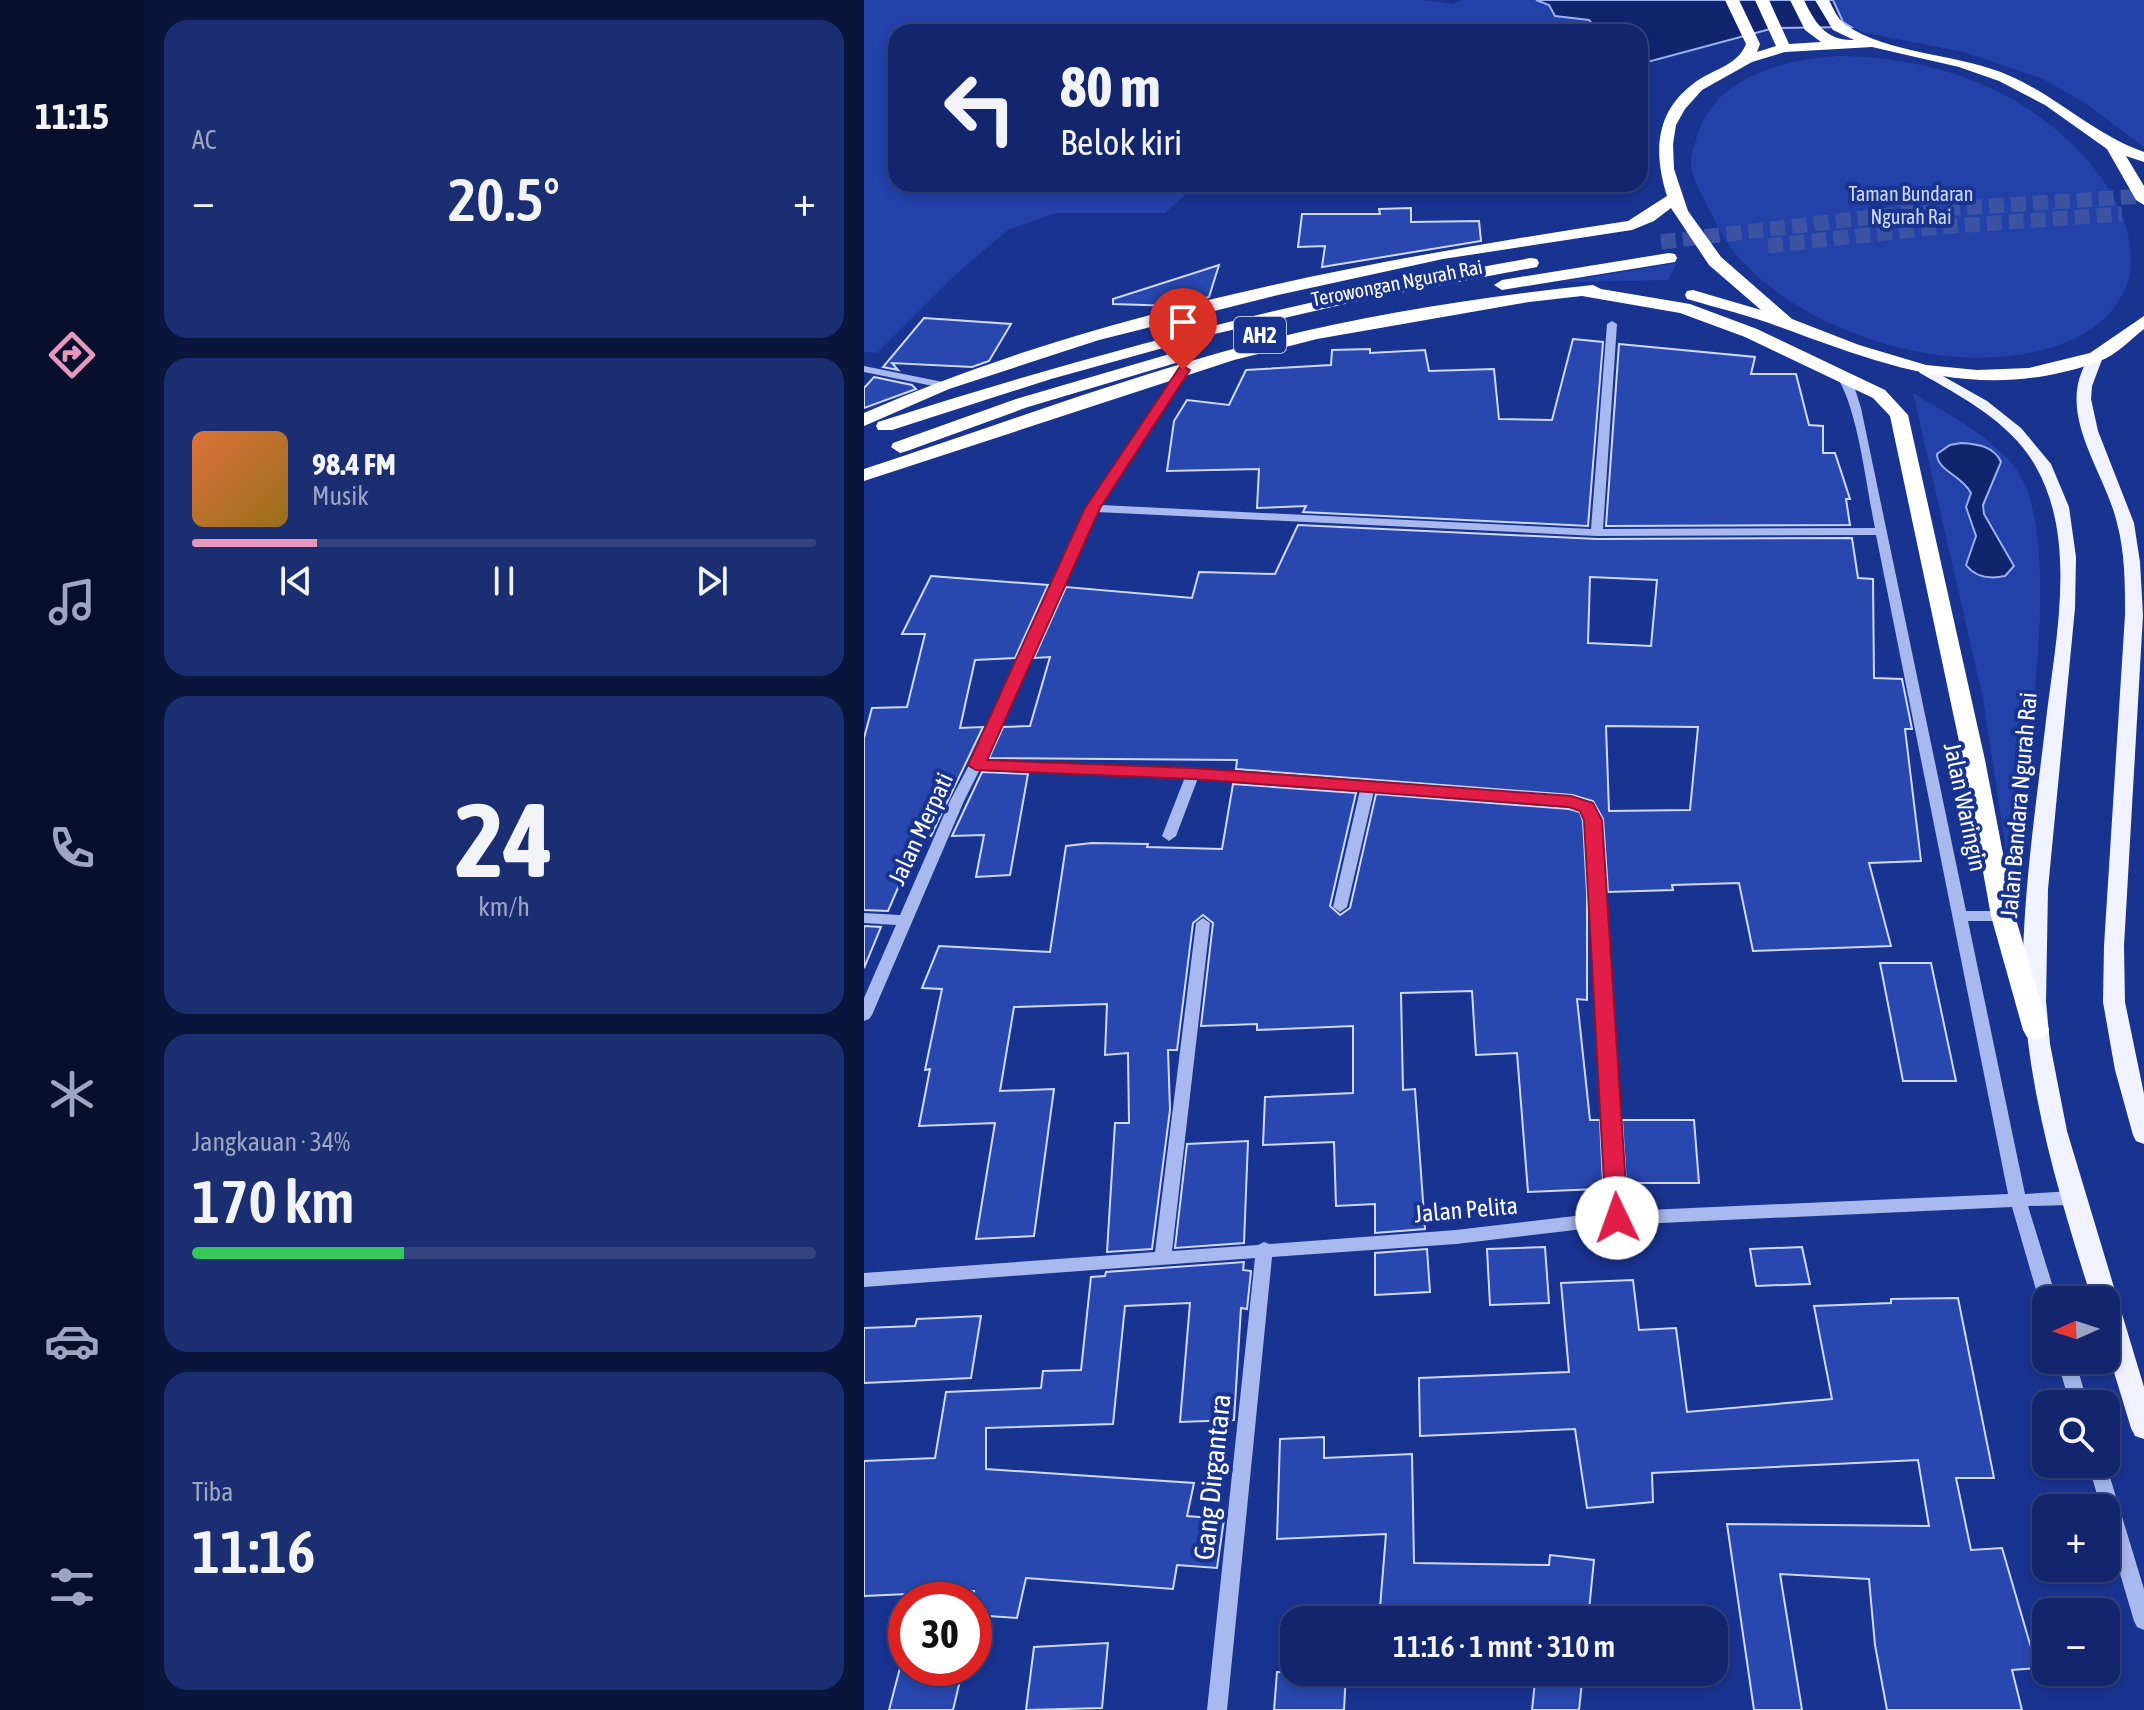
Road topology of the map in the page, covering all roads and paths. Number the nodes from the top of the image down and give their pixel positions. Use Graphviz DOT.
graph roads {
  1 [pos="1732,0"];
  2 [pos="1762,0"];
  3 [pos="1797,0"];
  4 [pos="1822,0"];
  5 [pos="1828,41"];
  6 [pos="1781,42"];
  7 [pos="1872,43"];
  8 [pos="1747,59"];
  9 [pos="2113,146"];
  10 [pos="2144,157"];
  11 [pos="1675,198"];
  12 [pos="2144,200"];
  13 [pos="1580,291"];
  14 [pos="2144,321"];
  15 [pos="1786,323"];
  16 [pos="1612,324"];
  17 [pos="2096,357"];
  18 [pos="864,369"];
  19 [pos="1183,370"];
  20 [pos="1925,370"];
  21 [pos="1840,374"];
  22 [pos="943,385"];
  23 [pos="864,420"];
  24 [pos="864,433"];
  25 [pos="864,460"];
  26 [pos="864,475"];
  27 [pos="1093,508"];
  28 [pos="1880,531"];
  29 [pos="1597,533"];
  30 [pos="976,765"];
  31 [pos="1193,773"];
  32 [pos="1368,787"];
  33 [pos="1169,836"];
  34 [pos="1340,907"];
  35 [pos="1961,916"];
  36 [pos="2003,916"];
  37 [pos="864,918"];
  38 [pos="904,920"];
  39 [pos="1203,923"];
  40 [pos="864,1015"];
  41 [pos="2036,1030"];
  42 [pos="2144,1135"];
  43 [pos="2072,1198"];
  44 [pos="2018,1201"];
  45 [pos="1617,1218"];
  46 [pos="1264,1249"];
  47 [pos="1163,1259"];
  48 [pos="864,1280"];
  49 [pos="2044,1286"];
  50 [pos="2100,1286"];
  51 [pos="2120,1351"];
  52 [pos="2144,1428"];
  53 [pos="2101,1478"];
  54 [pos="2144,1621"];
  55 [pos="1217,1710"];
  1 -- 8 [label="highway"];
  2 -- 6 [label="highway"];
  3 -- 5 [label="highway"];
  4 -- 7 [label="highway"];
  5 -- 6 [label="highway"];
  5 -- 7 [label="highway"];
  6 -- 8 [label="highway"];
  7 -- 9 [label="highway"];
  8 -- 11 [label="highway"];
  9 -- 10 [label="highway"];
  9 -- 12 [label="highway"];
  11 -- 15 [label="highway"];
  11 -- 22 [label="highway"];
  13 -- 15 [label="highway"];
  13 -- 19 [label="highway"];
  13 -- 21 [label="highway"];
  14 -- 17 [label="highway"];
  15 -- 20 [label="highway"];
  16 -- 29 [label="street"];
  17 -- 20 [label="highway"];
  17 -- 42 [label="main road"];
  18 -- 22 [label="street"];
  19 -- 26 [label="highway"];
  19 -- 27 [label="street, Jalan Merpati"];
  20 -- 41 [label="main road, Jalan Bandara Ngurah Rai"];
  21 -- 28 [label="street, Jalan Waringin"];
  21 -- 36 [label="highway"];
  22 -- 23 [label="highway"];
  24 -- 25 [label="highway, Terowongan Ngurah Rai / AH2"];
  27 -- 29 [label="street"];
  27 -- 30 [label="street, Jalan Merpati"];
  28 -- 29 [label="street"];
  28 -- 35 [label="street, Jalan Waringin"];
  30 -- 31 [label="street"];
  30 -- 38 [label="street, Jalan Merpati"];
  31 -- 32 [label="street"];
  31 -- 33 [label="street"];
  32 -- 34 [label="street"];
  32 -- 45 [label="street"];
  35 -- 36 [label="street"];
  35 -- 44 [label="street, Jalan Waringin"];
  36 -- 41 [label="highway"];
  37 -- 38 [label="street"];
  38 -- 40 [label="street, Jalan Merpati"];
  39 -- 47 [label="street"];
  41 -- 43 [label="main road, Jalan Bandara Ngurah Rai"];
  43 -- 44 [label="street, Jalan Pelita"];
  43 -- 50 [label="main road, Jalan Bandara Ngurah Rai"];
  44 -- 45 [label="street, Jalan Pelita"];
  44 -- 49 [label="street, Jalan Waringin"];
  45 -- 46 [label="street, Jalan Pelita"];
  46 -- 47 [label="street, Jalan Pelita"];
  46 -- 55 [label="street, Gang Dirgantara"];
  47 -- 48 [label="street, Jalan Pelita"];
  51 -- 52 [label="main road"];
  53 -- 54 [label="street"];
}
